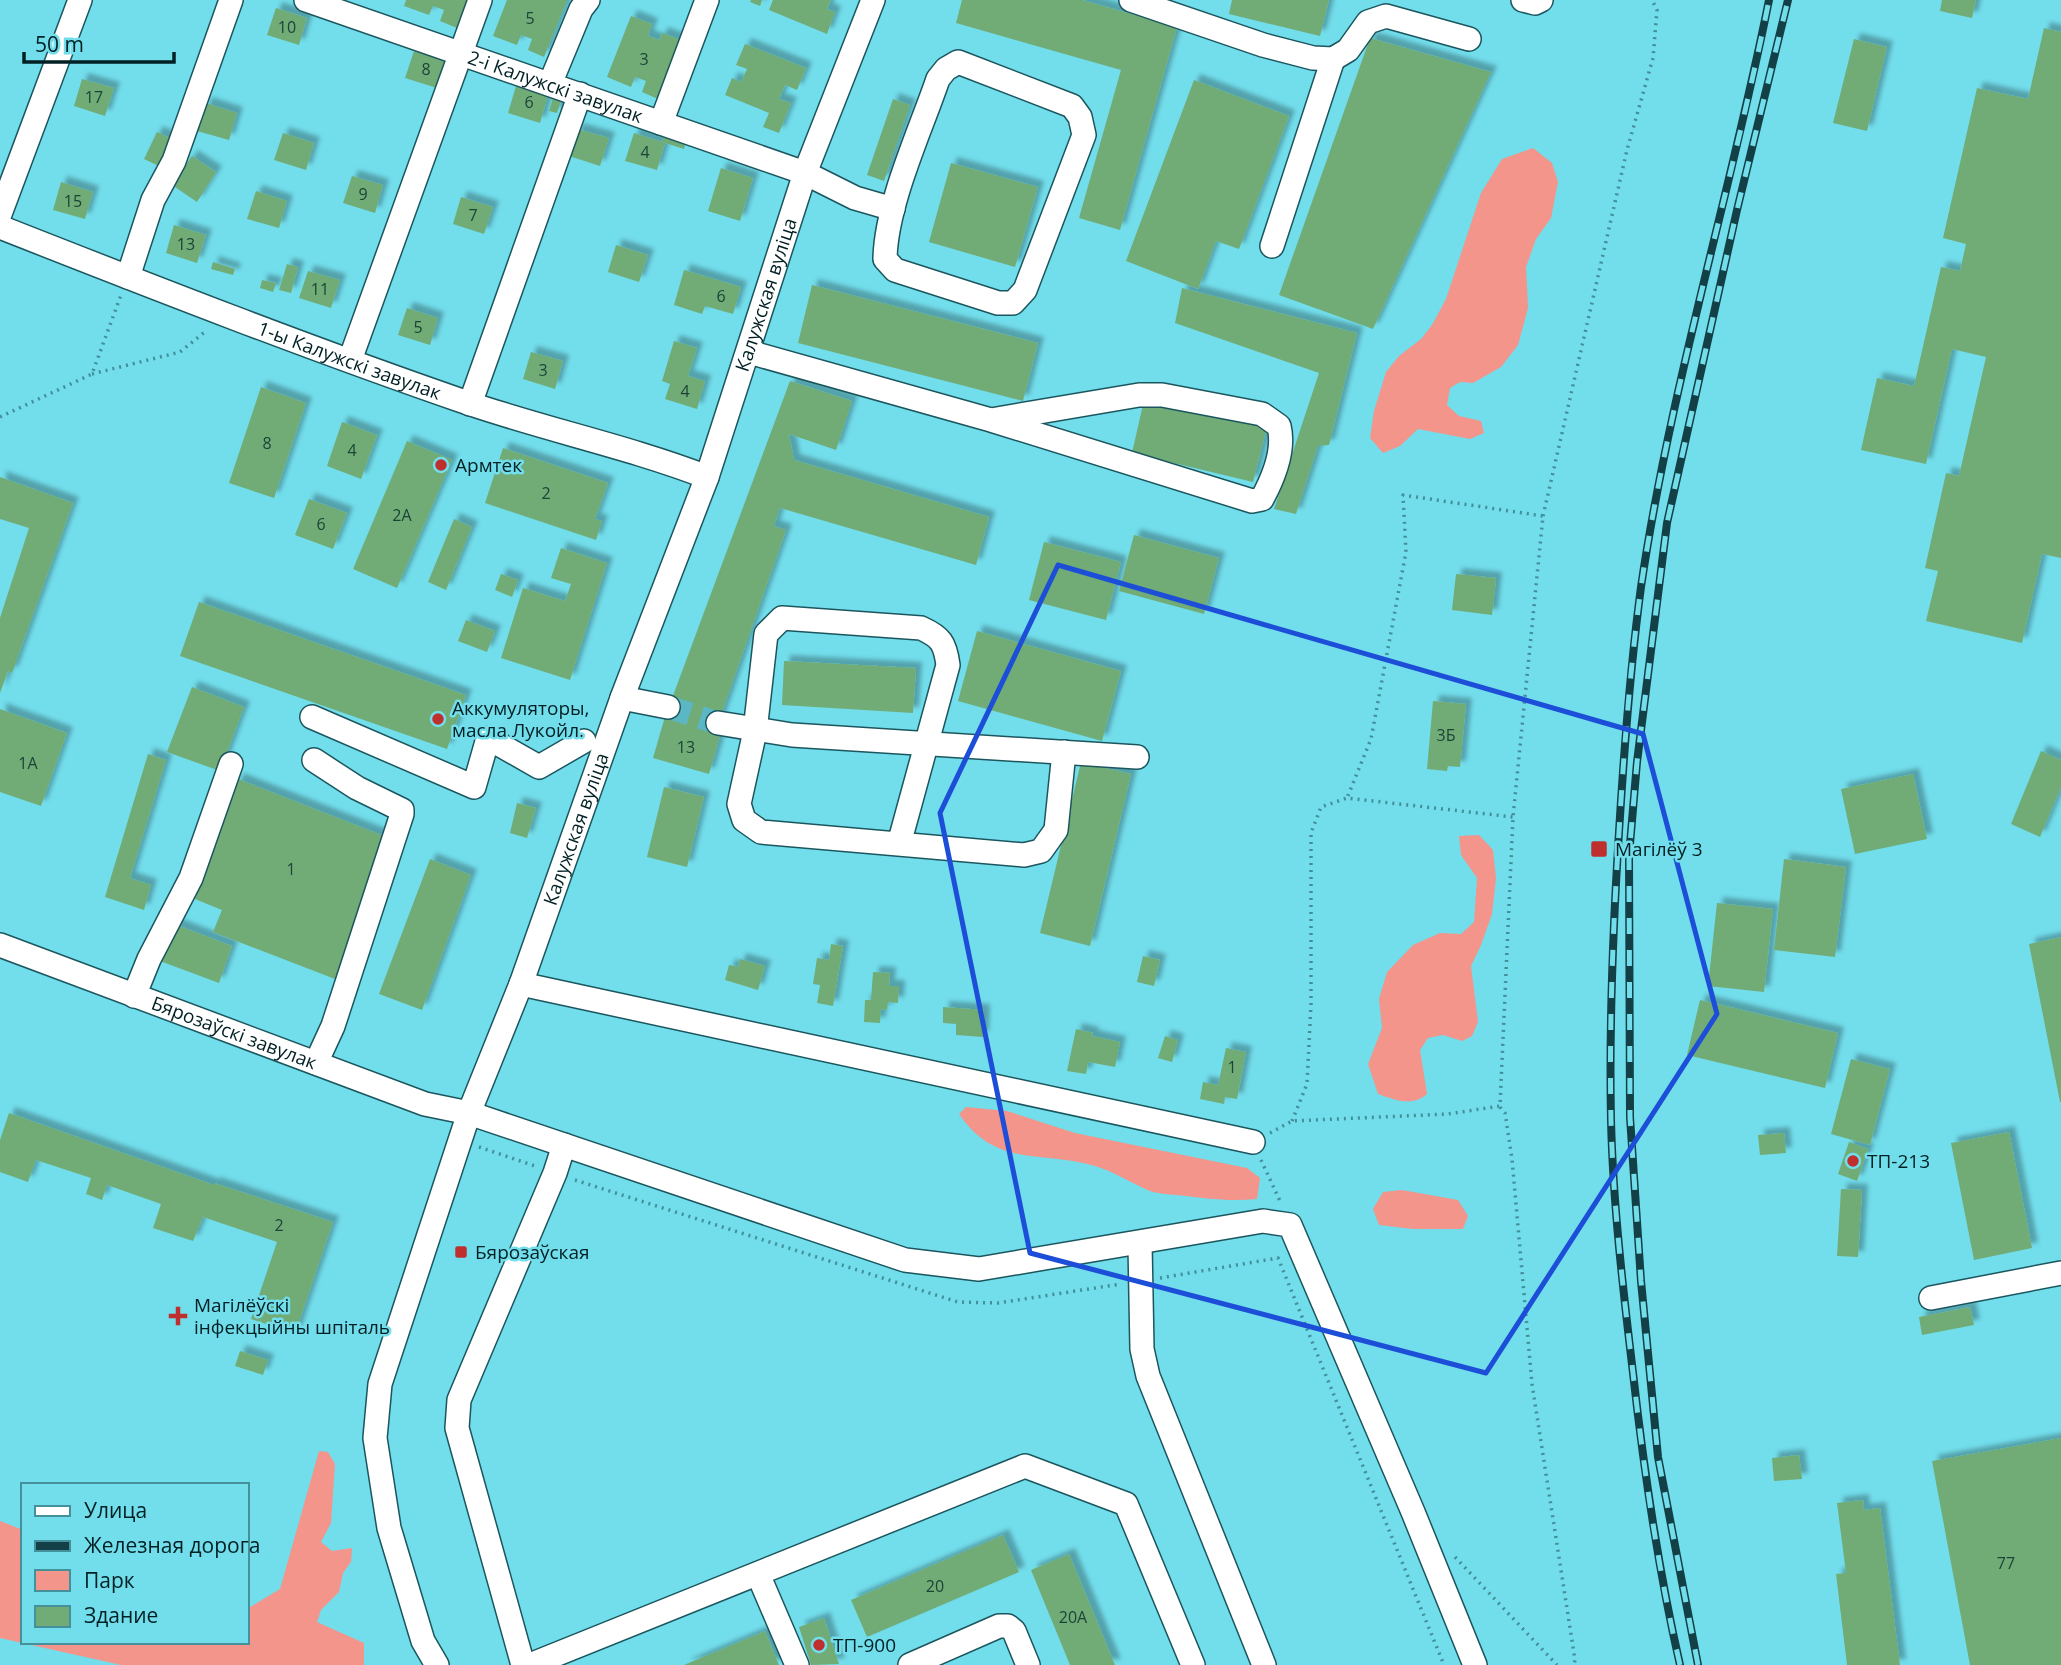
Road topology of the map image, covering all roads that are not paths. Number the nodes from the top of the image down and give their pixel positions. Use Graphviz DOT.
graph roads {
  1 [pos="80,0"];
  2 [pos="231,0"];
  3 [pos="306,0"];
  4 [pos="480,0"];
  5 [pos="588,0"];
  6 [pos="707,0"];
  7 [pos="873,0"];
  8 [pos="1131,0"];
  9 [pos="1523,0"];
  10 [pos="1541,0"];
  11 [pos="1469,39"];
  12 [pos="461,53"];
  13 [pos="1334,60"];
  14 [pos="551,84"];
  15 [pos="580,94"];
  16 [pos="661,123"];
  17 [pos="805,173"];
  18 [pos="893,209"];
  19 [pos="0,214"];
  20 [pos="0,227"];
  21 [pos="1272,246"];
  22 [pos="128,277"];
  23 [pos="749,352"];
  24 [pos="350,360"];
  25 [pos="470,404"];
  26 [pos="990,420"];
  27 [pos="707,477"];
  28 [pos="621,698"];
  29 [pos="668,707"];
  30 [pos="312,717"];
  31 [pos="718,723"];
  32 [pos="755,731"];
  33 [pos="584,741"];
  34 [pos="926,743"];
  35 [pos="1064,752"];
  36 [pos="1137,757"];
  37 [pos="314,760"];
  38 [pos="231,764"];
  39 [pos="899,844"];
  40 [pos="0,945"];
  41 [pos="521,984"];
  42 [pos="134,996"];
  43 [pos="316,1063"];
  44 [pos="469,1113"];
  45 [pos="1253,1142"];
  46 [pos="564,1145"];
  47 [pos="1140,1244"];
  48 [pos="2061,1273"];
  49 [pos="1931,1298"];
  50 [pos="758,1574"];
  51 [pos="437,1665"];
  52 [pos="523,1665"];
  53 [pos="530,1665"];
  54 [pos="797,1665"];
  55 [pos="910,1665"];
  56 [pos="1028,1665"];
  57 [pos="1192,1665"];
  58 [pos="1264,1665"];
  59 [pos="1475,1665"];
  1 -- 19 [label="street"];
  2 -- 22 [label="street"];
  3 -- 12 [label="street, 2-і Калужскі завулак"];
  4 -- 12 [label="street"];
  5 -- 14 [label="street"];
  6 -- 16 [label="street"];
  7 -- 17 [label="street, Калужская вуліца"];
  8 -- 13 [label="street"];
  9 -- 10 [label="street"];
  11 -- 13 [label="street"];
  12 -- 14 [label="street, 2-і Калужскі завулак"];
  12 -- 24 [label="street"];
  13 -- 21 [label="street"];
  14 -- 15 [label="street, 2-і Калужскі завулак"];
  15 -- 16 [label="street, 2-і Калужскі завулак"];
  15 -- 25 [label="street"];
  16 -- 17 [label="street, 2-і Калужскі завулак"];
  17 -- 18 [label="street, 2-і Калужскі завулак"];
  17 -- 23 [label="street, Калужская вуліца"];
  18 -- 18 [label="street"];
  20 -- 22 [label="street, 1-ы Калужскі завулак"];
  22 -- 24 [label="street, 1-ы Калужскі завулак"];
  23 -- 26 [label="street"];
  23 -- 27 [label="street, Калужская вуліца"];
  24 -- 25 [label="street, 1-ы Калужскі завулак"];
  25 -- 27 [label="street, 1-ы Калужскі завулак"];
  26 -- 26 [label="street"];
  27 -- 28 [label="street, Калужская вуліца"];
  28 -- 29 [label="street"];
  28 -- 41 [label="street, Калужская вуліца"];
  30 -- 33 [label="street"];
  31 -- 32 [label="street"];
  32 -- 34 [label="street"];
  32 -- 34 [label="street"];
  32 -- 39 [label="street"];
  34 -- 35 [label="street"];
  34 -- 39 [label="street"];
  35 -- 36 [label="street"];
  35 -- 39 [label="street"];
  37 -- 43 [label="street"];
  38 -- 42 [label="street"];
  40 -- 42 [label="street, Бярозаўскі завулак"];
  41 -- 44 [label="street, Калужская вуліца"];
  41 -- 45 [label="street"];
  42 -- 43 [label="street, Бярозаўскі завулак"];
  43 -- 44 [label="street, Бярозаўскі завулак"];
  44 -- 46 [label="street, Бярозаўскі завулак"];
  44 -- 51 [label="street, Калужская вуліца"];
  46 -- 47 [label="street, Бярозаўскі завулак"];
  46 -- 52 [label="street"];
  47 -- 58 [label="street"];
  47 -- 59 [label="street, Бярозаўскі завулак"];
  48 -- 49 [label="street"];
  50 -- 53 [label="street"];
  50 -- 54 [label="street"];
  50 -- 57 [label="street"];
  55 -- 56 [label="street"];
}
